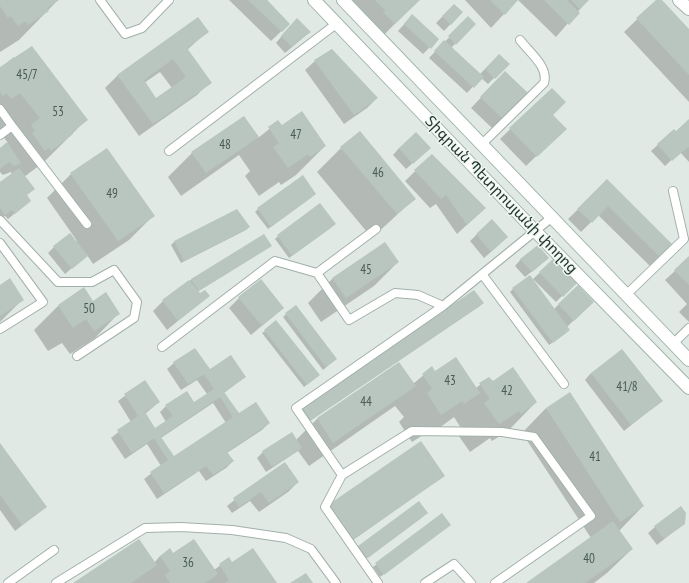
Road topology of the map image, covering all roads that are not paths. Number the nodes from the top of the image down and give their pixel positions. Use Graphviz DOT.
graph roads {
  1 [pos="100,0"];
  2 [pos="169,0"];
  3 [pos="314,0"];
  4 [pos="343,0"];
  5 [pos="679,0"];
  6 [pos="689,9"];
  7 [pos="336,24"];
  8 [pos="520,40"];
  9 [pos="0,110"];
  10 [pos="12,126"];
  11 [pos="0,136"];
  12 [pos="481,144"];
  13 [pos="169,151"];
  14 [pos="673,191"];
  15 [pos="551,218"];
  16 [pos="0,220"];
  17 [pos="87,224"];
  18 [pos="376,230"];
  19 [pos="535,231"];
  20 [pos="0,243"];
  21 [pos="3,254"];
  22 [pos="317,273"];
  23 [pos="482,274"];
  24 [pos="626,295"];
  25 [pos="443,306"];
  26 [pos="689,328"];
  27 [pos="0,329"];
  28 [pos="673,344"];
  29 [pos="162,347"];
  30 [pos="77,356"];
  31 [pos="689,360"];
  32 [pos="564,384"];
  33 [pos="689,388"];
  34 [pos="342,475"];
  35 [pos="54,550"];
  36 [pos="8,583"];
  37 [pos="56,583"];
  38 [pos="336,583"];
  39 [pos="378,583"];
  40 [pos="425,583"];
  41 [pos="471,583"];
  42 [pos="495,583"];
  1 -- 2 [label="lane"];
  3 -- 7 [label="main road, Տիգրան Պետրոսյանի փողոց"];
  4 -- 12 [label="main road, Տիգրան Պետրոսյանի փողոց"];
  5 -- 6 [label="main road"];
  7 -- 13 [label="lane"];
  7 -- 19 [label="main road, Տիգրան Պետրոսյանի փողոց"];
  8 -- 12 [label="lane"];
  9 -- 10 [label="lane"];
  10 -- 11 [label="lane"];
  10 -- 17 [label="lane"];
  12 -- 15 [label="main road, Տիգրան Պետրոսյանի փողոց"];
  14 -- 24 [label="lane"];
  15 -- 19 [label="lane"];
  15 -- 24 [label="main road, Տիգրան Պետրոսյանի փողոց"];
  16 -- 30 [label="lane"];
  18 -- 22 [label="lane"];
  19 -- 23 [label="lane"];
  19 -- 33 [label="main road, Տիգրան Պետրոսյանի փողոց"];
  20 -- 21 [label="lane"];
  21 -- 27 [label="lane"];
  22 -- 25 [label="lane"];
  22 -- 29 [label="lane"];
  23 -- 25 [label="lane"];
  23 -- 32 [label="lane"];
  24 -- 28 [label="main road, Տիգրան Պետրոսյանի փողոց"];
  25 -- 34 [label="lane"];
  26 -- 28 [label="lane"];
  28 -- 31 [label="main road, Տիգրան Պետրոսյանի փողոց"];
  34 -- 39 [label="lane"];
  34 -- 42 [label="lane"];
  35 -- 36 [label="lane"];
  37 -- 38 [label="lane"];
  40 -- 41 [label="lane"];
}
